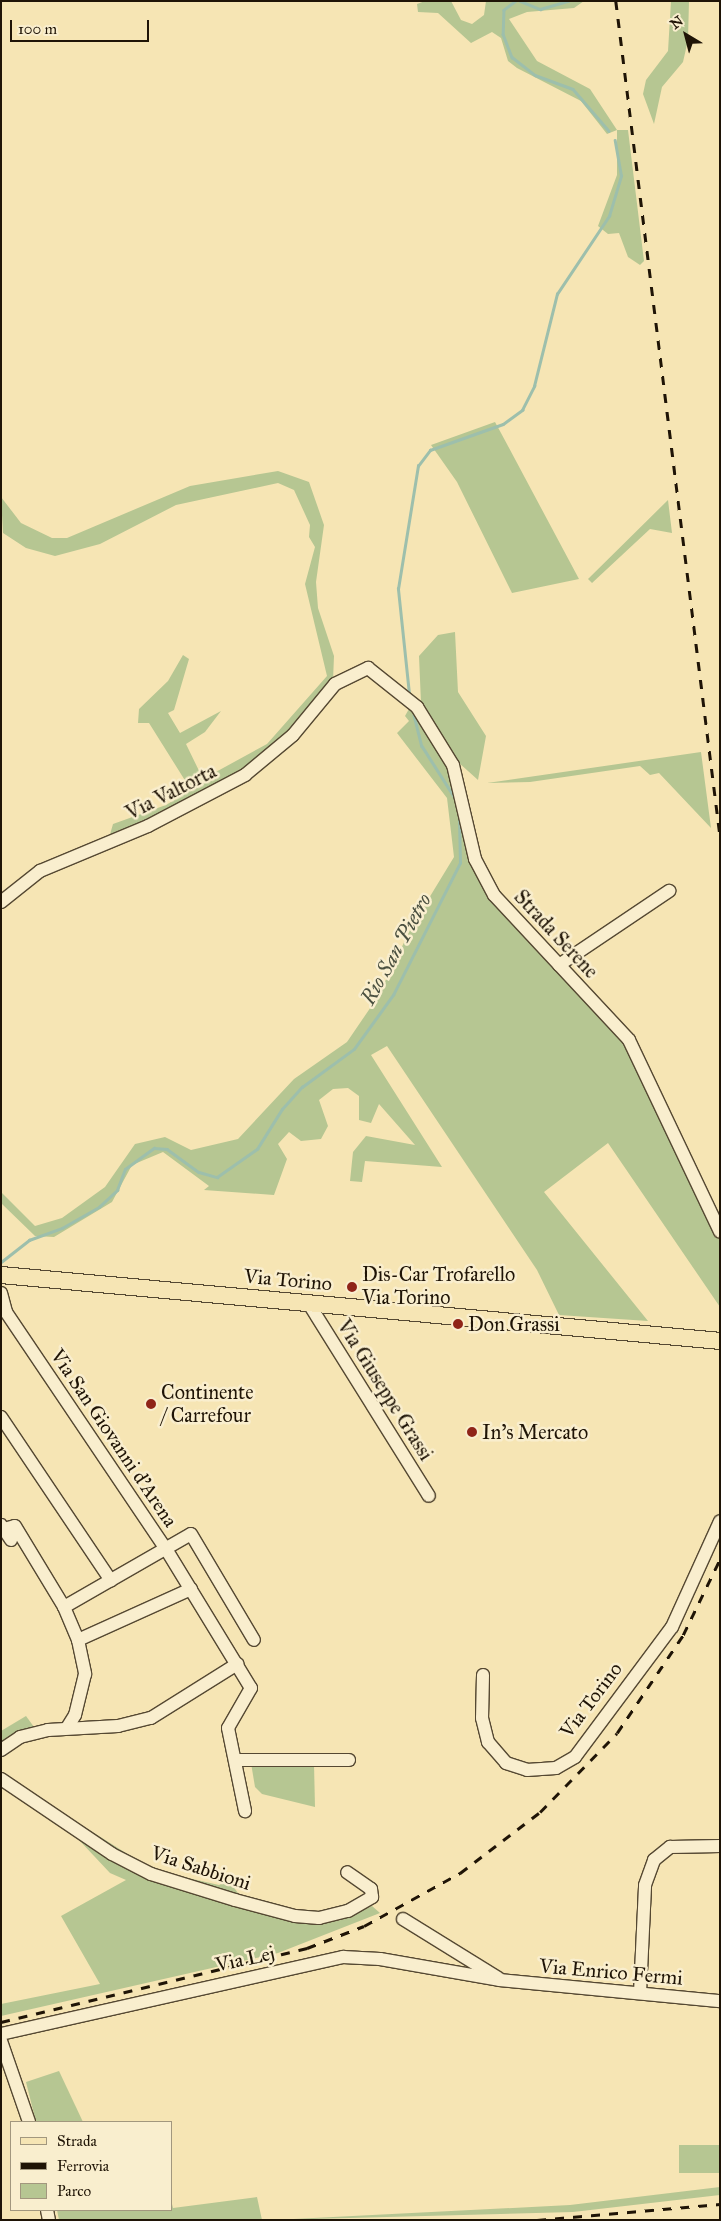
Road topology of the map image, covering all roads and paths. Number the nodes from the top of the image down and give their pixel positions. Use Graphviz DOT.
graph roads {
  1 [pos="335,684"];
  2 [pos="670,892"];
  3 [pos="1,902"];
  4 [pos="560,965"];
  5 [pos="720,1232"];
  6 [pos="1,1275"];
  7 [pos="1,1293"];
  8 [pos="309,1304"];
  9 [pos="720,1341"];
  10 [pos="1,1417"];
  11 [pos="429,1496"];
  12 [pos="720,1521"];
  13 [pos="2,1527"];
  14 [pos="11,1540"];
  15 [pos="166,1549"];
  16 [pos="111,1581"];
  17 [pos="191,1589"];
  18 [pos="64,1607"];
  19 [pos="78,1640"];
  20 [pos="254,1640"];
  21 [pos="237,1664"];
  22 [pos="483,1675"];
  23 [pos="67,1728"];
  24 [pos="1,1750"];
  25 [pos="235,1760"];
  26 [pos="349,1760"];
  27 [pos="1,1779"];
  28 [pos="245,1811"];
  29 [pos="720,1846"];
  30 [pos="347,1872"];
  31 [pos="403,1919"];
  32 [pos="500,1980"];
  33 [pos="640,1993"];
  34 [pos="720,2001"];
  35 [pos="1,2034"];
  36 [pos="1,2041"];
  37 [pos="29,2121"];
  1 -- 3 [label="street, Via Valtorta"];
  1 -- 4 [label="street, Strada Serene"];
  2 -- 4 [label="street"];
  4 -- 5 [label="street, Strada Serene"];
  6 -- 8 [label="main road, Via Torino"];
  7 -- 15 [label="street, Via San Giovanni d'Arena"];
  8 -- 9 [label="main road, Via Torino"];
  8 -- 11 [label="street, Via Giuseppe Grassi"];
  10 -- 16 [label="street"];
  12 -- 22 [label="street, Via Torino"];
  13 -- 14 [label="street"];
  13 -- 18 [label="street"];
  15 -- 16 [label="street, Via San Giovanni d'Arena"];
  15 -- 17 [label="street"];
  15 -- 20 [label="street"];
  16 -- 18 [label="street, Via San Giovanni d'Arena"];
  17 -- 19 [label="street"];
  17 -- 21 [label="street"];
  18 -- 19 [label="street"];
  19 -- 23 [label="street"];
  21 -- 23 [label="street"];
  21 -- 25 [label="street"];
  23 -- 24 [label="street"];
  25 -- 26 [label="street"];
  25 -- 28 [label="street"];
  27 -- 30 [label="street, Via Sabbioni"];
  29 -- 33 [label="street"];
  31 -- 32 [label="street"];
  32 -- 33 [label="street, Via Enrico Fermi"];
  32 -- 35 [label="street, Via Lej"];
  33 -- 34 [label="street, Via Enrico Fermi"];
  36 -- 37 [label="street"];
}
